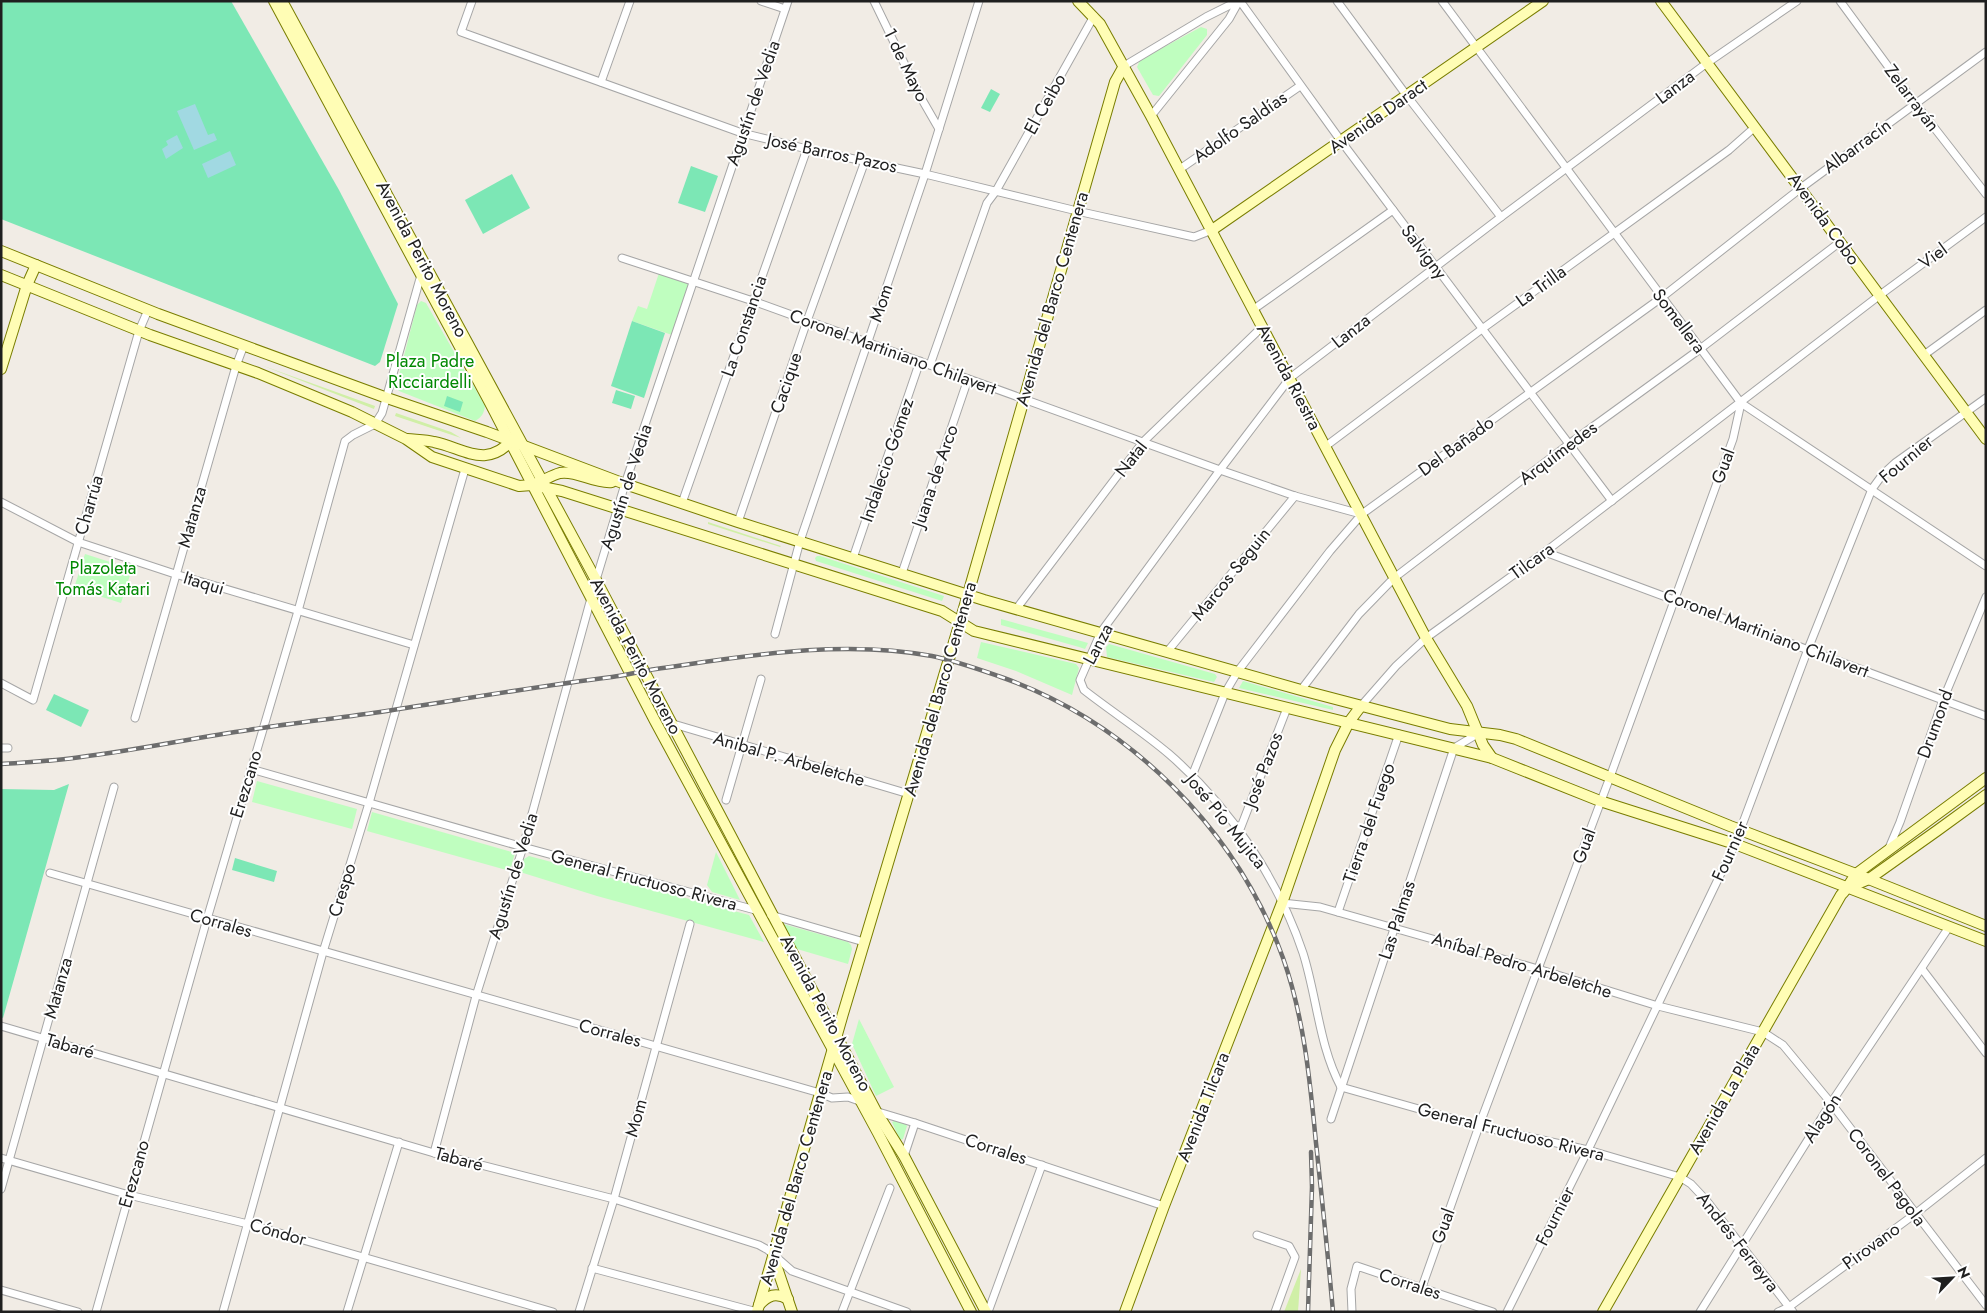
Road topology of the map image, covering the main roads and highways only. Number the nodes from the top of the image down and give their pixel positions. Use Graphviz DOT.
graph roads {
  1 [pos="274,1"];
  2 [pos="282,1"];
  3 [pos="1078,1"];
  4 [pos="1544,1"];
  5 [pos="1661,1"];
  6 [pos="1124,66"];
  7 [pos="1212,230"];
  8 [pos="1,251"];
  9 [pos="36,265"];
  10 [pos="1,275"];
  11 [pos="27,285"];
  12 [pos="1,369"];
  13 [pos="514,438"];
  14 [pos="406,439"];
  15 [pos="1986,439"];
  16 [pos="524,446"];
  17 [pos="623,482"];
  18 [pos="544,484"];
  19 [pos="532,485"];
  20 [pos="968,594"];
  21 [pos="960,622"];
  22 [pos="1361,706"];
  23 [pos="1349,722"];
  24 [pos="1479,733"];
  25 [pos="1492,758"];
  26 [pos="1986,778"];
  27 [pos="1986,795"];
  28 [pos="1856,874"];
  29 [pos="1869,879"];
  30 [pos="1848,888"];
  31 [pos="1282,903"];
  32 [pos="1986,926"];
  33 [pos="1986,942"];
  34 [pos="837,1035"];
  35 [pos="832,1051"];
  36 [pos="773,1256"];
  37 [pos="788,1299"];
  38 [pos="757,1310"];
  39 [pos="792,1312"];
  40 [pos="971,1312"];
  41 [pos="987,1312"];
  42 [pos="1125,1312"];
  43 [pos="1603,1312"];
  1 -- 13 [label="main road, Avenida Perito Moreno"];
  2 -- 13 [label="main road, Avenida Perito Moreno"];
  3 -- 6 [label="main road, Avenida Riestra"];
  4 -- 7 [label="main road, Avenida Daract"];
  5 -- 15 [label="main road, Avenida Cobo"];
  6 -- 7 [label="main road, Avenida Riestra"];
  6 -- 20 [label="main road, Avenida del Barco Centenera"];
  7 -- 24 [label="main road, Avenida Riestra"];
  8 -- 9 [label="main road"];
  9 -- 11 [label="main road"];
  9 -- 13 [label="main road"];
  10 -- 11 [label="main road"];
  11 -- 12 [label="main road"];
  11 -- 14 [label="main road"];
  13 -- 14 [label="main road"];
  13 -- 16 [label="main road"];
  13 -- 19 [label="main road, Avenida Perito Moreno"];
  14 -- 19 [label="main road"];
  16 -- 17 [label="main road"];
  16 -- 18 [label="main road, Avenida Perito Moreno"];
  17 -- 18 [label="main road"];
  17 -- 20 [label="main road"];
  18 -- 19 [label="main road"];
  18 -- 21 [label="main road"];
  18 -- 34 [label="main road, Avenida Perito Moreno"];
  19 -- 35 [label="main road, Avenida Perito Moreno"];
  20 -- 21 [label="main road, Avenida del Barco Centenera"];
  20 -- 22 [label="main road"];
  21 -- 23 [label="main road"];
  21 -- 34 [label="main road, Avenida del Barco Centenera"];
  22 -- 23 [label="main road, Tilcara"];
  22 -- 24 [label="main road"];
  23 -- 25 [label="main road"];
  23 -- 31 [label="main road, Tilcara"];
  24 -- 25 [label="main road, Avenida Riestra"];
  24 -- 28 [label="main road"];
  25 -- 30 [label="main road"];
  26 -- 28 [label="main road, Avenida La Plata"];
  27 -- 29 [label="main road"];
  28 -- 29 [label="main road"];
  28 -- 30 [label="main road, Avenida La Plata"];
  29 -- 30 [label="main road"];
  29 -- 32 [label="main road"];
  30 -- 33 [label="main road"];
  30 -- 43 [label="main road, Avenida La Plata"];
  31 -- 42 [label="main road, Avenida Tilcara"];
  34 -- 35 [label="main road, Avenida del Barco Centenera"];
  34 -- 41 [label="main road, Avenida Perito Moreno"];
  35 -- 36 [label="main road, Avenida del Barco Centenera"];
  35 -- 40 [label="main road, Avenida Perito Moreno"];
  36 -- 37 [label="main road"];
  36 -- 38 [label="main road, Avenida del Barco Centenera"];
  37 -- 38 [label="main road"];
  37 -- 39 [label="main road"];
}
